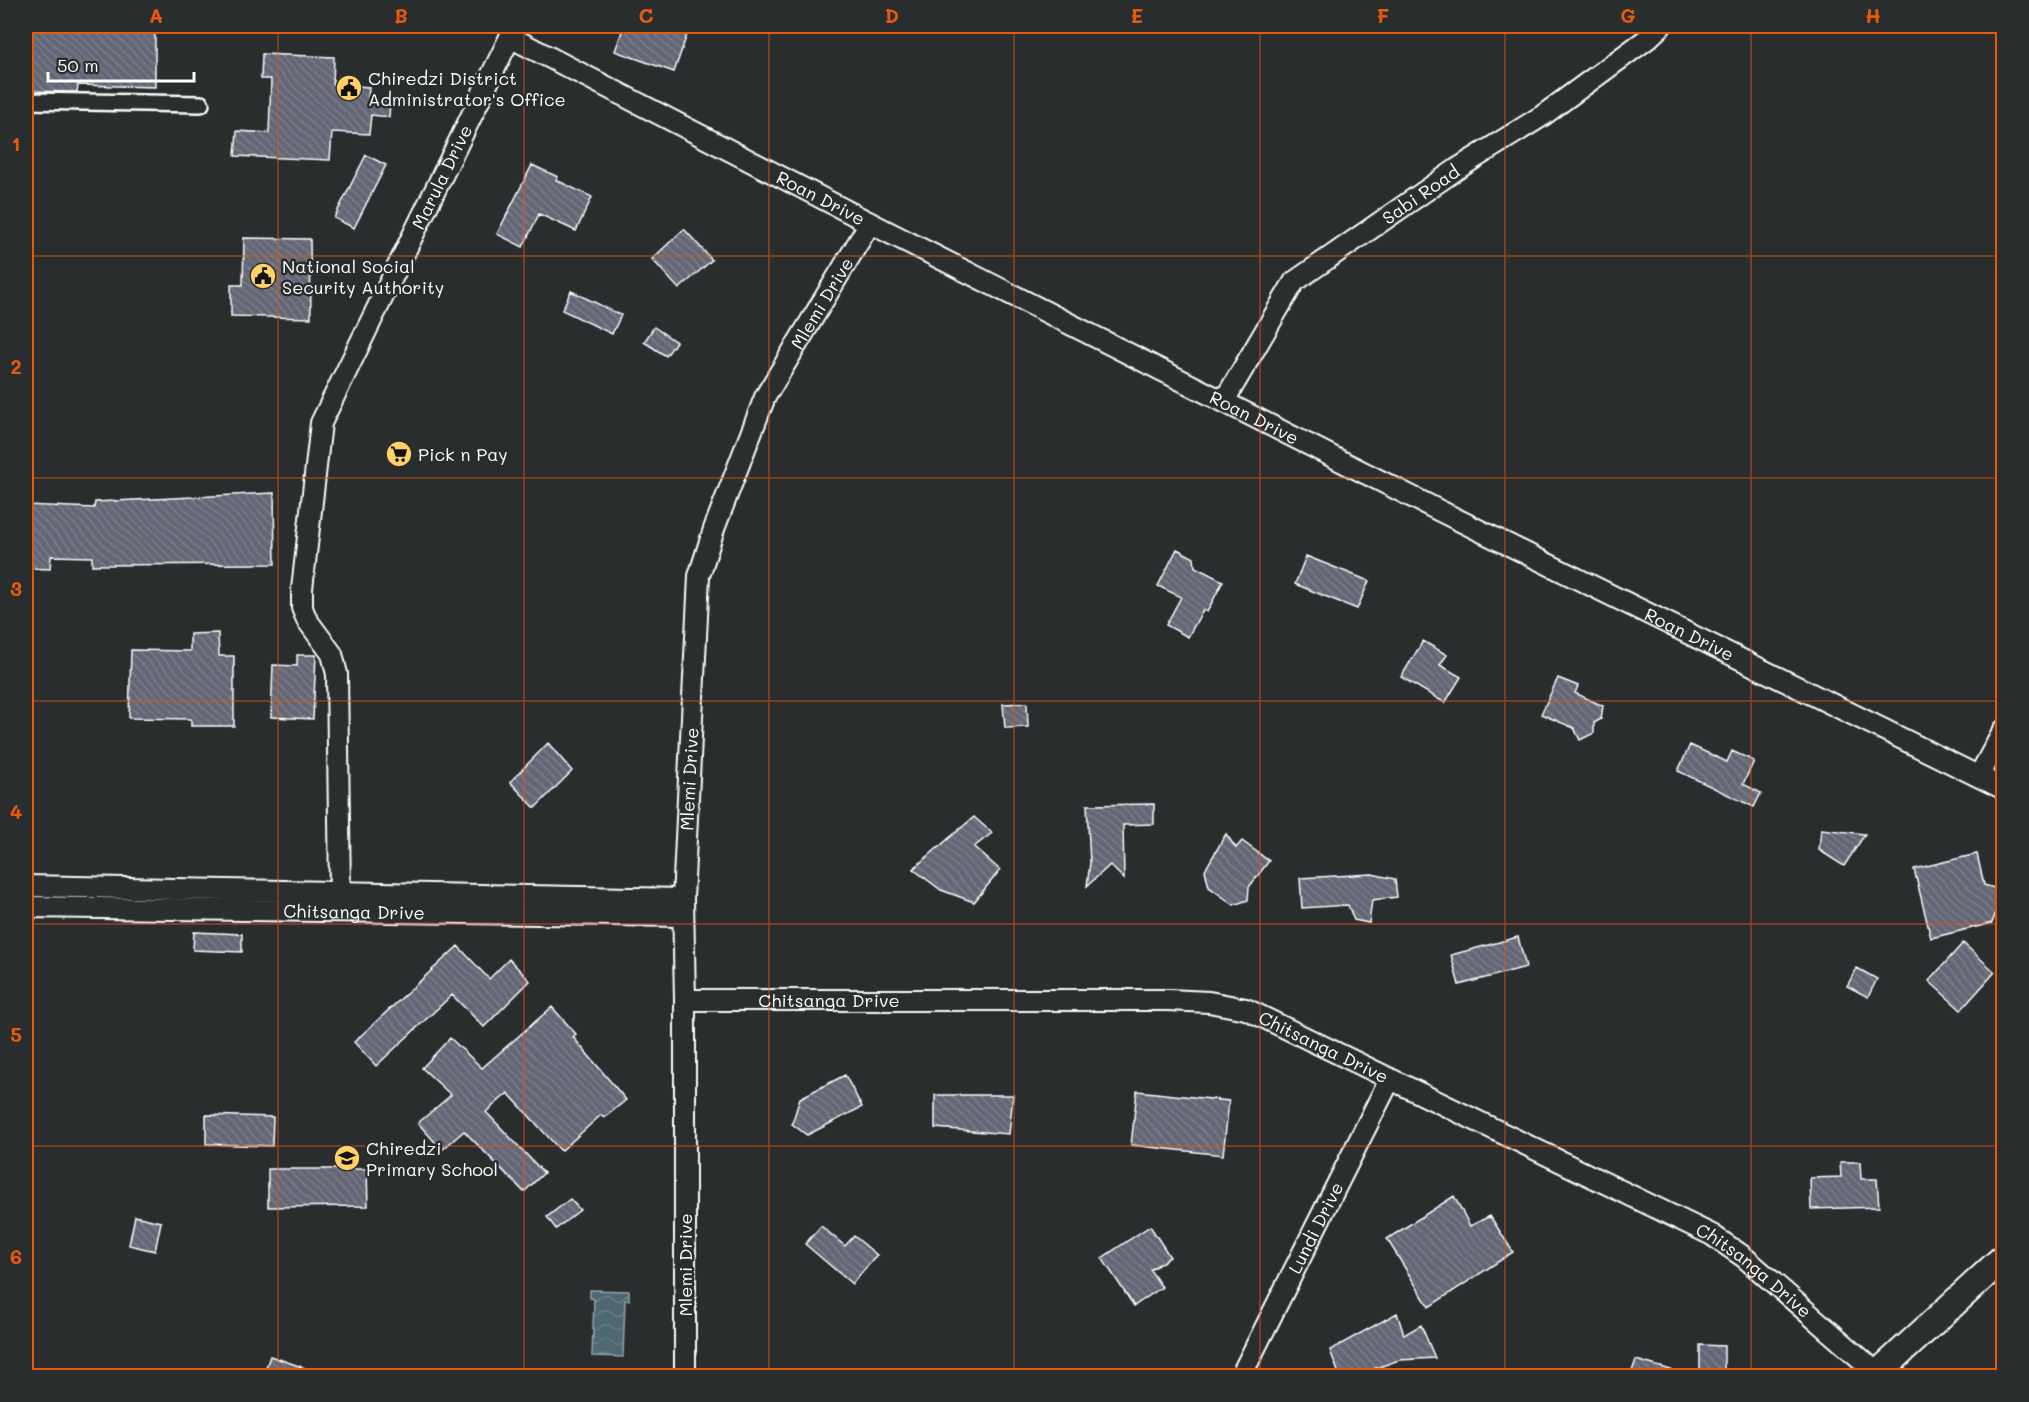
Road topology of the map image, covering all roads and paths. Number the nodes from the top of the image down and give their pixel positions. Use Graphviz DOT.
graph roads {
  1 [pos="1661,26"];
  2 [pos="513,31"];
  3 [pos="26,101"];
  4 [pos="201,104"];
  5 [pos="870,223"];
  6 [pos="1224,401"];
  7 [pos="2004,730"];
  8 [pos="1979,776"];
  9 [pos="2004,789"];
  10 [pos="26,886"];
  11 [pos="339,892"];
  12 [pos="26,907"];
  13 [pos="683,907"];
  14 [pos="686,1000"];
  15 [pos="1390,1079"];
  16 [pos="2004,1257"];
  17 [pos="1876,1375"];
  18 [pos="685,1377"];
  19 [pos="1241,1377"];
  1 -- 6 [label="street, Sabi Road"];
  2 -- 5 [label="street, Roan Drive"];
  2 -- 11 [label="street, Marula Drive"];
  3 -- 4 [label="street"];
  5 -- 6 [label="street, Roan Drive"];
  5 -- 13 [label="street, Mlemi Drive"];
  6 -- 8 [label="street, Roan Drive"];
  7 -- 8 [label="street"];
  8 -- 9 [label="street, Roan Drive"];
  10 -- 11 [label="street"];
  11 -- 13 [label="street"];
  12 -- 13 [label="street, Chitsanga Drive"];
  13 -- 14 [label="street, Mlemi Drive"];
  14 -- 15 [label="street, Chitsanga Drive"];
  14 -- 18 [label="street, Mlemi Drive"];
  15 -- 17 [label="street, Chitsanga Drive"];
  15 -- 19 [label="street, Lundi Drive"];
  16 -- 17 [label="street"];
}
